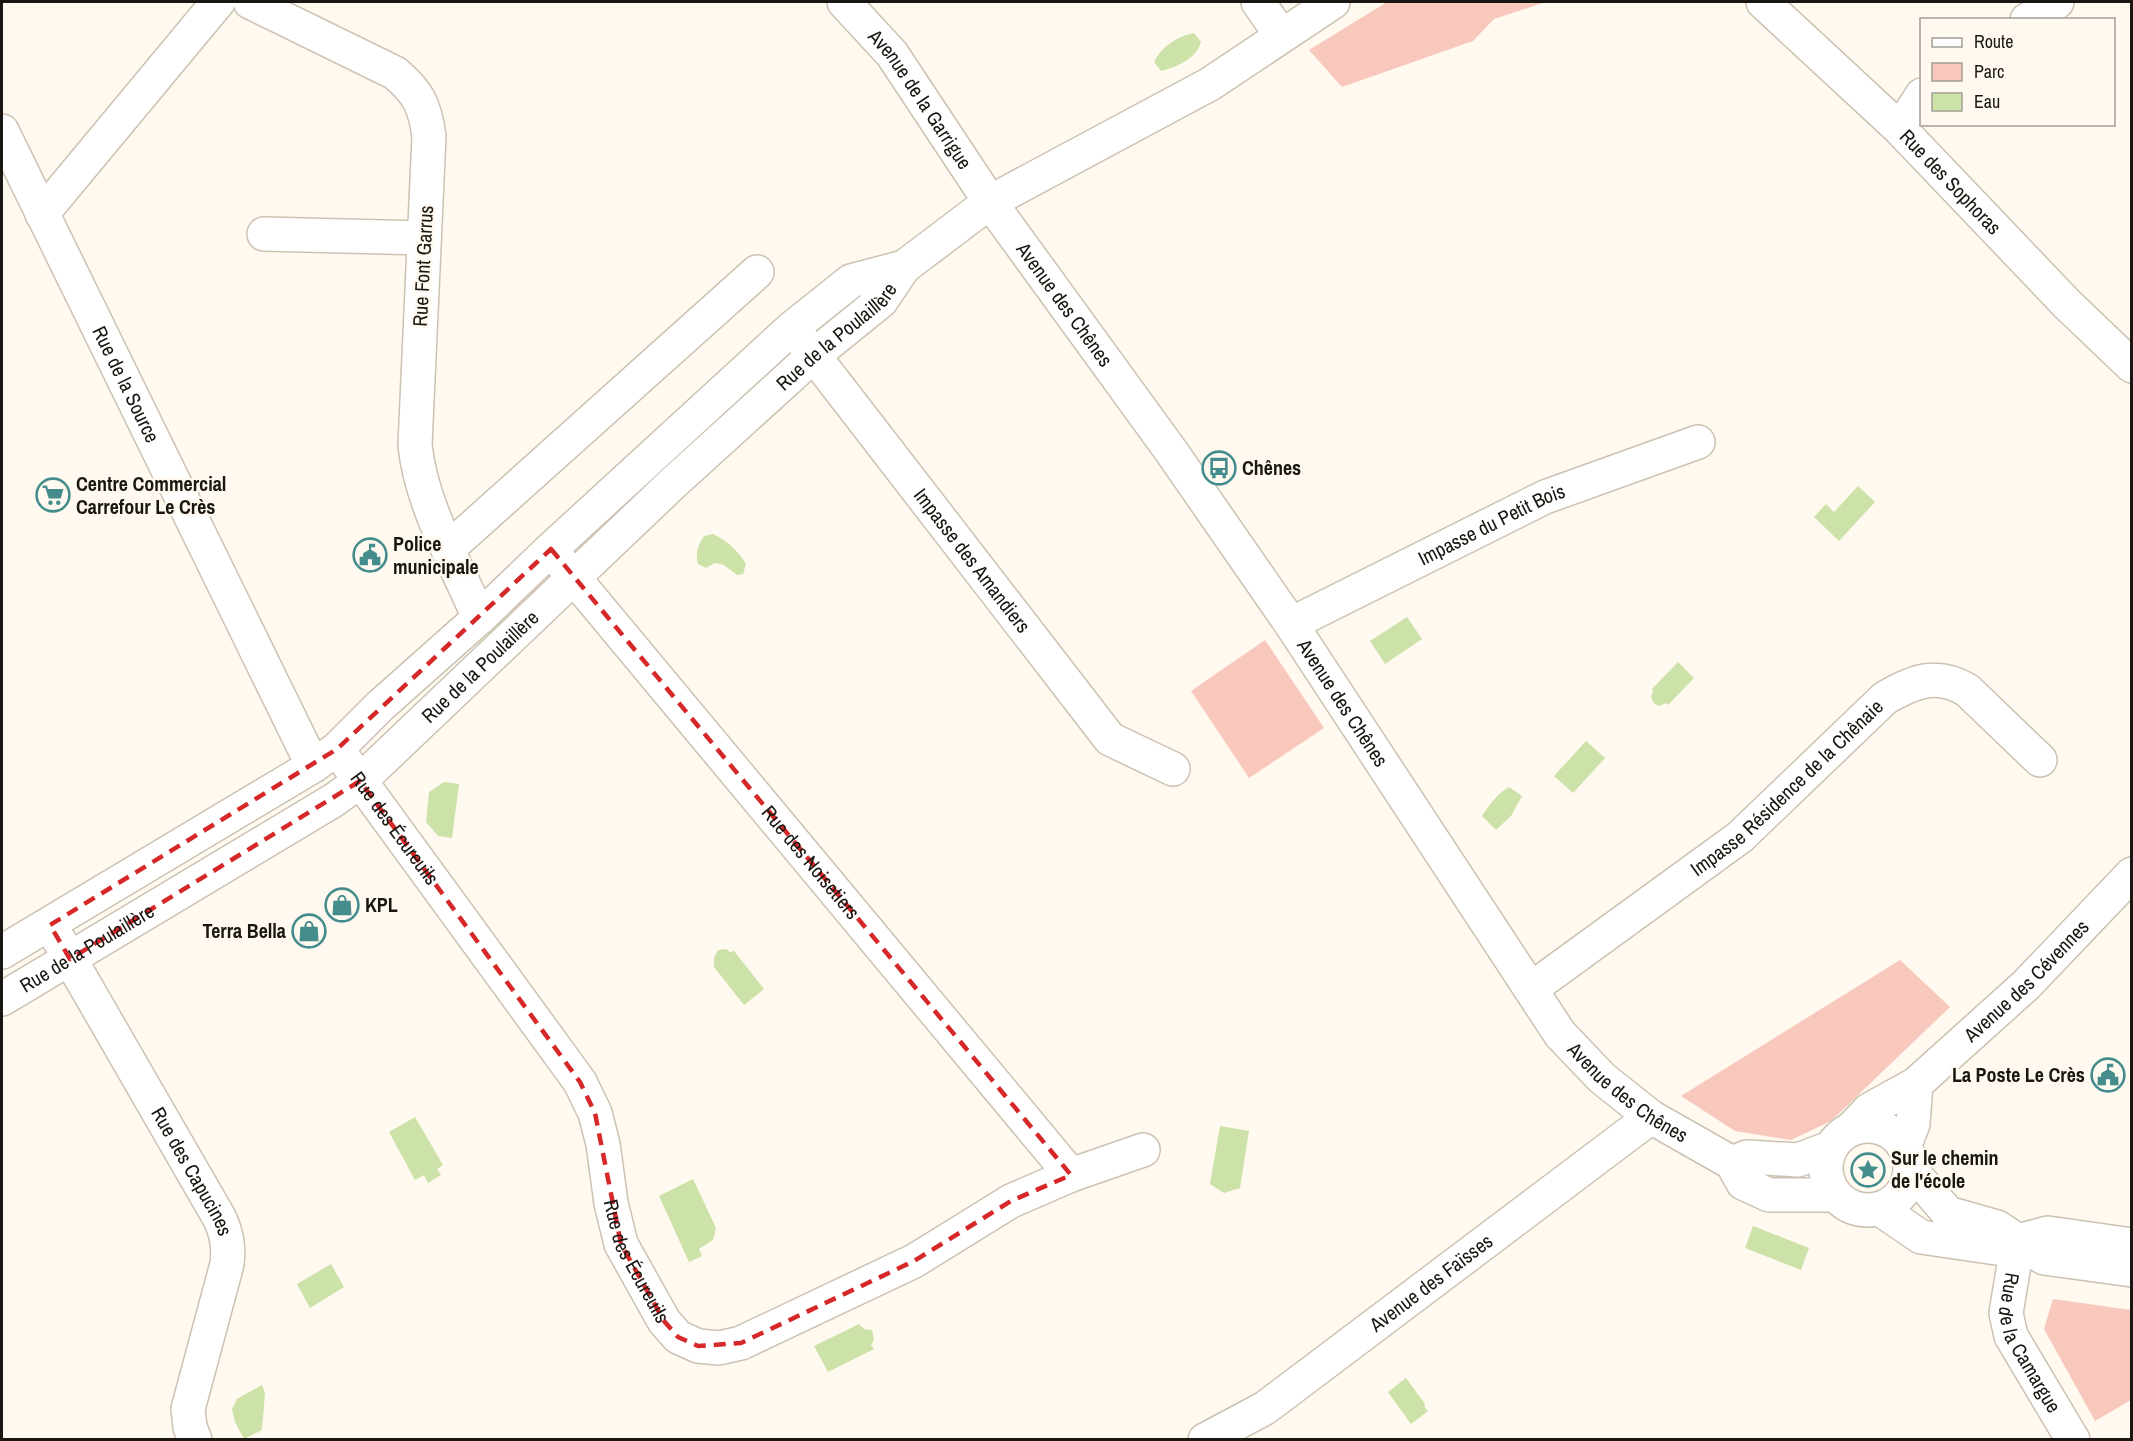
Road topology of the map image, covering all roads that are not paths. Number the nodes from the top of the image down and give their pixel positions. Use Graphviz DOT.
graph roads {
  1 [pos="218,2"];
  2 [pos="250,2"];
  3 [pos="844,2"];
  4 [pos="1258,2"];
  5 [pos="1333,2"];
  6 [pos="1763,2"];
  7 [pos="2058,2"];
  8 [pos="2030,18"];
  9 [pos="1281,35"];
  10 [pos="1920,97"];
  11 [pos="1900,129"];
  12 [pos="2,131"];
  13 [pos="990,202"];
  14 [pos="42,214"];
  15 [pos="264,234"];
  16 [pos="424,238"];
  17 [pos="904,267"];
  18 [pos="758,272"];
  19 [pos="792,328"];
  20 [pos="813,356"];
  21 [pos="2132,366"];
  22 [pos="1698,442"];
  23 [pos="448,548"];
  24 [pos="551,549"];
  25 [pos="575,578"];
  26 [pos="479,618"];
  27 [pos="1291,624"];
  28 [pos="325,757"];
  29 [pos="2040,760"];
  30 [pos="1173,769"];
  31 [pos="360,781"];
  32 [pos="2130,876"];
  33 [pos="50,925"];
  34 [pos="2,952"];
  35 [pos="70,959"];
  36 [pos="1531,989"];
  37 [pos="2,999"];
  38 [pos="1916,1084"];
  39 [pos="1651,1117"];
  40 [pos="1840,1139"];
  41 [pos="1143,1150"];
  42 [pos="1907,1158"];
  43 [pos="1732,1163"];
  44 [pos="1071,1175"];
  45 [pos="1834,1195"];
  46 [pos="1880,1209"];
  47 [pos="2018,1241"];
  48 [pos="2132,1245"];
  49 [pos="2132,1270"];
  50 [pos="195,1440"];
  51 [pos="1205,1440"];
  52 [pos="2073,1440"];
  1 -- 14 [label="street"];
  2 -- 16 [label="street, Rue Font Garrus"];
  3 -- 13 [label="street, Avenue de la Garrigue"];
  4 -- 9 [label="street"];
  5 -- 9 [label="street, Rue de la Poulaillère"];
  6 -- 11 [label="street, Rue des Sophoras"];
  7 -- 8 [label="street"];
  9 -- 13 [label="street, Rue de la Poulaillère"];
  10 -- 11 [label="street"];
  11 -- 21 [label="street, Rue des Sophoras"];
  12 -- 14 [label="street, Rue de la Source"];
  13 -- 17 [label="street, Rue de la Poulaillère"];
  13 -- 27 [label="street, Avenue des Chênes"];
  14 -- 28 [label="street, Rue de la Source"];
  15 -- 16 [label="street"];
  16 -- 23 [label="street, Rue Font Garrus"];
  17 -- 19 [label="street, Rue de la Poulaillère"];
  17 -- 20 [label="street, Rue de la Poulaillère"];
  18 -- 23 [label="street"];
  19 -- 20 [label="street, Impasse des Amandiers"];
  19 -- 24 [label="street, Rue de la Poulaillère"];
  20 -- 25 [label="street, Rue de la Poulaillère"];
  20 -- 30 [label="street, Impasse des Amandiers"];
  22 -- 27 [label="street, Impasse du Petit Bois"];
  23 -- 26 [label="street, Rue Font Garrus"];
  24 -- 25 [label="street, Rue des Noisetiers"];
  24 -- 26 [label="street, Rue de la Poulaillère"];
  25 -- 31 [label="street, Rue de la Poulaillère"];
  25 -- 44 [label="street, Rue des Noisetiers"];
  26 -- 28 [label="street, Rue de la Poulaillère"];
  27 -- 36 [label="street, Avenue des Chênes"];
  28 -- 31 [label="street, Rue des Écureuils"];
  28 -- 33 [label="street, Rue de la Poulaillère"];
  29 -- 36 [label="street, Impasse Résidence de la Chênaie"];
  31 -- 35 [label="street, Rue de la Poulaillère"];
  31 -- 44 [label="street, Rue des Écureuils"];
  32 -- 38 [label="street, Avenue des Cévennes"];
  33 -- 34 [label="street, Rue de la Poulaillère"];
  33 -- 35 [label="street, Rue des Capucines"];
  35 -- 37 [label="street, Rue de la Poulaillère"];
  35 -- 50 [label="street, Rue des Capucines"];
  36 -- 39 [label="street, Avenue des Chênes"];
  38 -- 40 [label="street, Avenue des Cévennes"];
  38 -- 42 [label="street"];
  39 -- 43 [label="street, Avenue des Chênes"];
  39 -- 51 [label="street, Avenue des Faïsses"];
  40 -- 42 [label="street"];
  40 -- 43 [label="street"];
  40 -- 45 [label="street"];
  41 -- 44 [label="street, Rue des Écureuils"];
  42 -- 46 [label="street"];
  42 -- 47 [label="street"];
  43 -- 45 [label="street, Avenue des Chênes"];
  45 -- 46 [label="street"];
  46 -- 47 [label="street"];
  47 -- 48 [label="street"];
  47 -- 49 [label="street"];
  47 -- 52 [label="street, Rue de la Camargue"];
}
